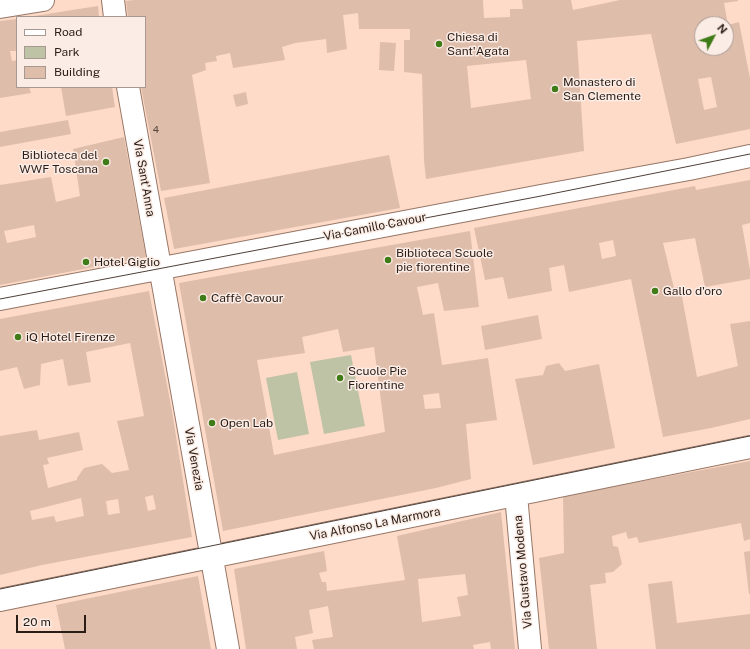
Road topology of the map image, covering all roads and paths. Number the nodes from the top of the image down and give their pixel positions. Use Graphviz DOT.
graph roads {
  1 [pos="43,0"];
  2 [pos="113,0"];
  3 [pos="0,7"];
  4 [pos="116,16"];
  5 [pos="128,88"];
  6 [pos="750,156"];
  7 [pos="160,268"];
  8 [pos="0,299"];
  9 [pos="750,447"];
  10 [pos="516,495"];
  11 [pos="212,557"];
  12 [pos="0,600"];
  13 [pos="228,649"];
  14 [pos="530,649"];
  1 -- 3 [label="street"];
  2 -- 4 [label="street"];
  5 -- 7 [label="street, Via Sant'Anna"];
  6 -- 7 [label="street, Via Camillo Cavour"];
  7 -- 8 [label="street, Via Camillo Cavour"];
  7 -- 11 [label="street, Via Venezia"];
  9 -- 10 [label="street, Via Alfonso La Marmora"];
  10 -- 11 [label="street, Via Alfonso La Marmora"];
  10 -- 14 [label="street, Via Gustavo Modena"];
  11 -- 12 [label="street, Via Alfonso La Marmora"];
  11 -- 13 [label="street, Via Venezia"];
}
